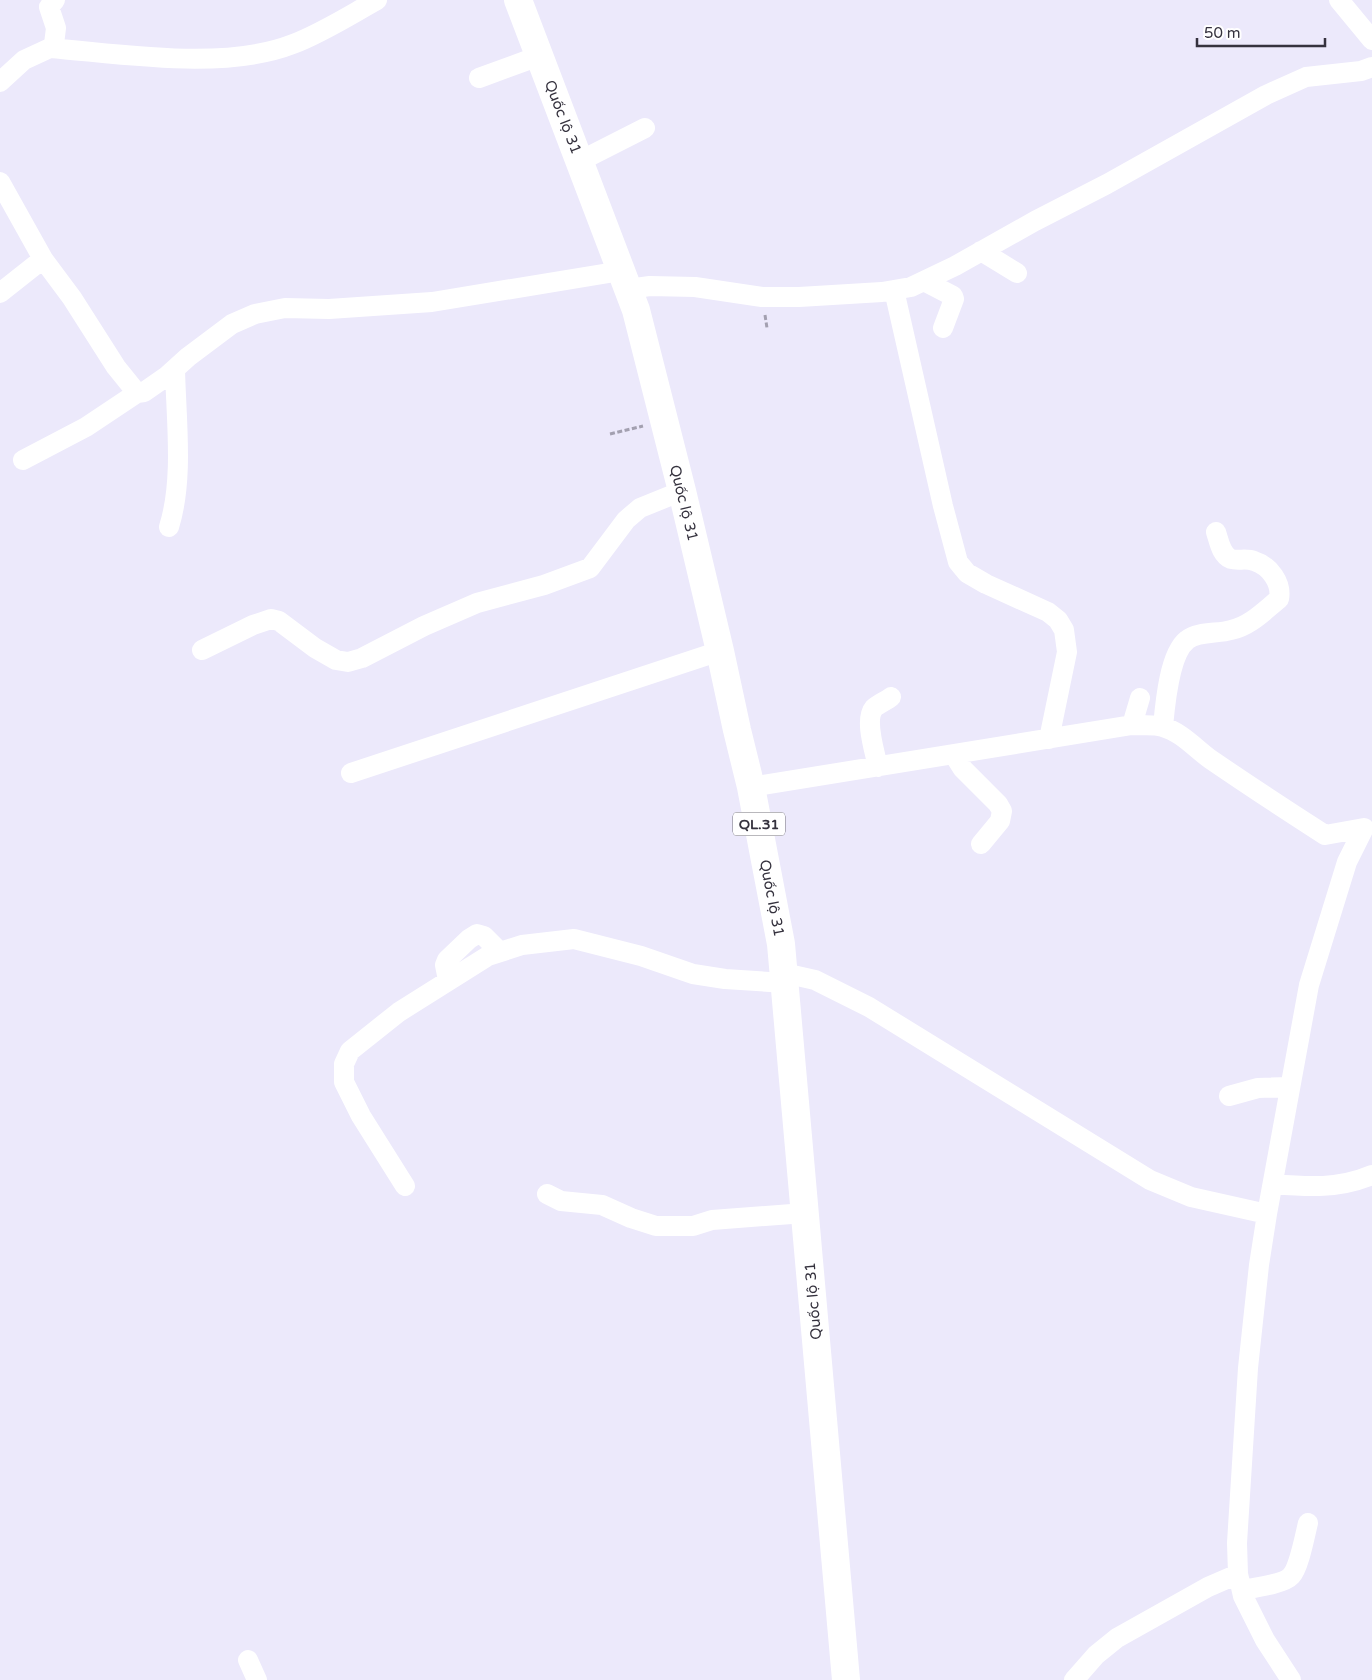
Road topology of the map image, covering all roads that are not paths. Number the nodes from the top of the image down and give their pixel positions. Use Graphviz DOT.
graph roads {
  1 [pos="55,0"];
  2 [pos="377,0"];
  3 [pos="518,0"];
  4 [pos="1339,0"];
  5 [pos="1372,40"];
  6 [pos="50,48"];
  7 [pos="539,56"];
  8 [pos="1372,67"];
  9 [pos="479,78"];
  10 [pos="0,82"];
  11 [pos="645,128"];
  12 [pos="580,161"];
  13 [pos="0,182"];
  14 [pos="981,251"];
  15 [pos="43,259"];
  16 [pos="1017,273"];
  17 [pos="624,280"];
  18 [pos="924,281"];
  19 [pos="894,290"];
  20 [pos="0,293"];
  21 [pos="943,328"];
  22 [pos="175,369"];
  23 [pos="137,393"];
  24 [pos="23,460"];
  25 [pos="682,491"];
  26 [pos="170,527"];
  27 [pos="1216,532"];
  28 [pos="202,650"];
  29 [pos="720,651"];
  30 [pos="891,697"];
  31 [pos="1140,698"];
  32 [pos="1132,725"];
  33 [pos="1163,727"];
  34 [pos="1049,739"];
  35 [pos="954,755"];
  36 [pos="878,767"];
  37 [pos="351,773"];
  38 [pos="751,787"];
  39 [pos="1368,822"];
  40 [pos="1325,835"];
  41 [pos="981,844"];
  42 [pos="1347,862"];
  43 [pos="784,978"];
  44 [pos="1290,1087"];
  45 [pos="1230,1096"];
  46 [pos="1372,1175"];
  47 [pos="1273,1184"];
  48 [pos="405,1186"];
  49 [pos="547,1194"];
  50 [pos="805,1213"];
  51 [pos="1267,1214"];
  52 [pos="1308,1523"];
  53 [pos="1240,1582"];
  54 [pos="248,1660"];
  55 [pos="257,1680"];
  56 [pos="846,1680"];
  57 [pos="1074,1680"];
  58 [pos="1291,1680"];
  1 -- 6 [label="street"];
  2 -- 6 [label="street"];
  3 -- 7 [label="highway, Quốc lộ 31 / QL.31"];
  4 -- 5 [label="street"];
  6 -- 10 [label="street"];
  7 -- 9 [label="street"];
  7 -- 12 [label="highway, Quốc lộ 31 / QL.31"];
  8 -- 14 [label="street"];
  11 -- 12 [label="street"];
  12 -- 17 [label="highway, Quốc lộ 31 / QL.31"];
  13 -- 15 [label="street"];
  14 -- 16 [label="street"];
  14 -- 18 [label="street"];
  15 -- 20 [label="street"];
  15 -- 23 [label="street"];
  17 -- 19 [label="street"];
  17 -- 22 [label="street"];
  17 -- 25 [label="highway, Quốc lộ 31 / QL.31"];
  18 -- 19 [label="street"];
  18 -- 21 [label="street"];
  19 -- 34 [label="street"];
  22 -- 23 [label="street"];
  22 -- 26 [label="street"];
  23 -- 24 [label="street"];
  25 -- 28 [label="street"];
  25 -- 29 [label="highway, Quốc lộ 31 / QL.31"];
  27 -- 33 [label="street"];
  29 -- 37 [label="street"];
  29 -- 38 [label="highway, Quốc lộ 31 / QL.31"];
  30 -- 36 [label="street"];
  31 -- 32 [label="street"];
  32 -- 33 [label="street"];
  32 -- 34 [label="street"];
  33 -- 40 [label="street"];
  34 -- 35 [label="street"];
  35 -- 36 [label="street"];
  35 -- 41 [label="street"];
  36 -- 38 [label="street"];
  38 -- 43 [label="highway, Quốc lộ 31 / QL.31"];
  39 -- 40 [label="street"];
  39 -- 42 [label="street"];
  40 -- 42 [label="street"];
  42 -- 44 [label="street"];
  43 -- 48 [label="street"];
  43 -- 50 [label="highway, Quốc lộ 31 / QL.31"];
  43 -- 51 [label="street"];
  44 -- 45 [label="street"];
  44 -- 47 [label="street"];
  46 -- 47 [label="street"];
  47 -- 51 [label="street"];
  49 -- 50 [label="street"];
  50 -- 56 [label="highway, Quốc lộ 31 / QL.31"];
  51 -- 53 [label="street"];
  52 -- 53 [label="street"];
  53 -- 57 [label="street"];
  53 -- 58 [label="street"];
  54 -- 55 [label="street"];
}
